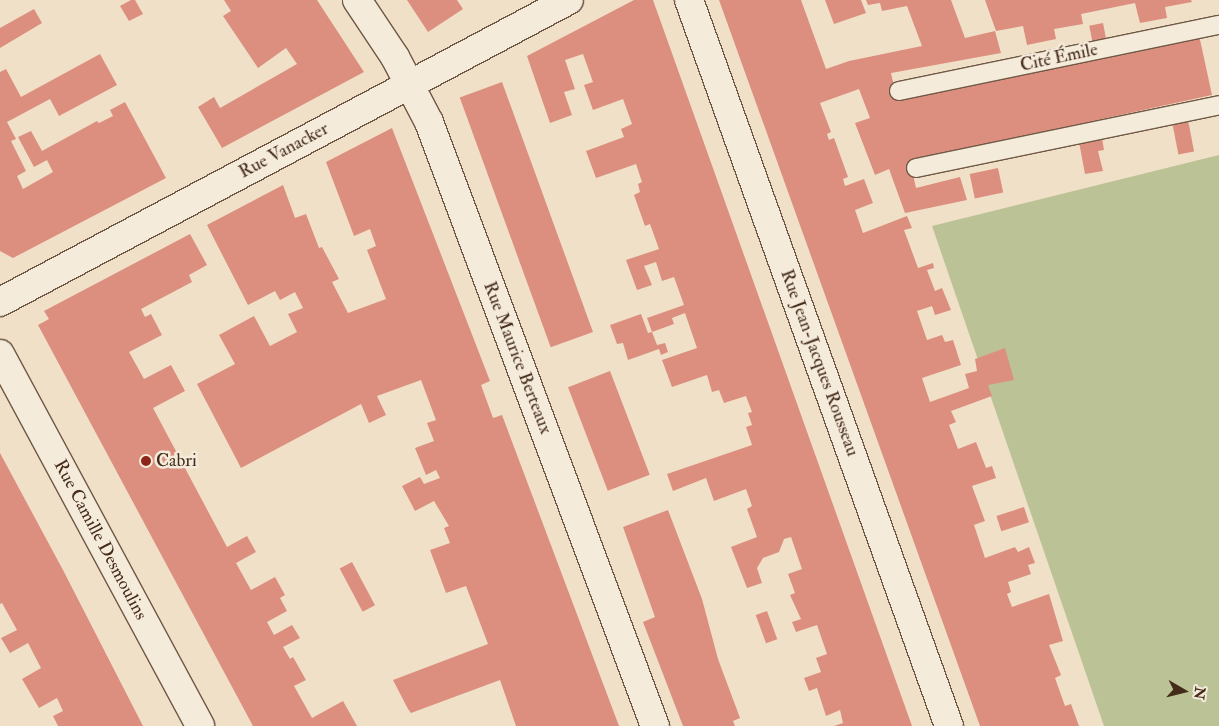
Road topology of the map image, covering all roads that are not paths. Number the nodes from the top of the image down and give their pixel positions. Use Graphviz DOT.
graph roads {
  1 [pos="357,0"];
  2 [pos="569,0"];
  3 [pos="689,0"];
  4 [pos="1219,25"];
  5 [pos="411,83"];
  6 [pos="899,91"];
  7 [pos="1219,105"];
  8 [pos="916,168"];
  9 [pos="0,302"];
  10 [pos="0,354"];
  11 [pos="200,726"];
  12 [pos="655,726"];
  13 [pos="949,726"];
  1 -- 5 [label="street, Rue Maurice Berteaux"];
  2 -- 5 [label="street, Rue Vanacker"];
  3 -- 13 [label="street, Rue Jean-Jacques Rousseau"];
  4 -- 6 [label="lane, Cité Émile"];
  5 -- 9 [label="street, Rue Vanacker"];
  5 -- 12 [label="street, Rue Maurice Berteaux"];
  7 -- 8 [label="lane"];
  10 -- 11 [label="street, Rue Camille Desmoulins"];
}
